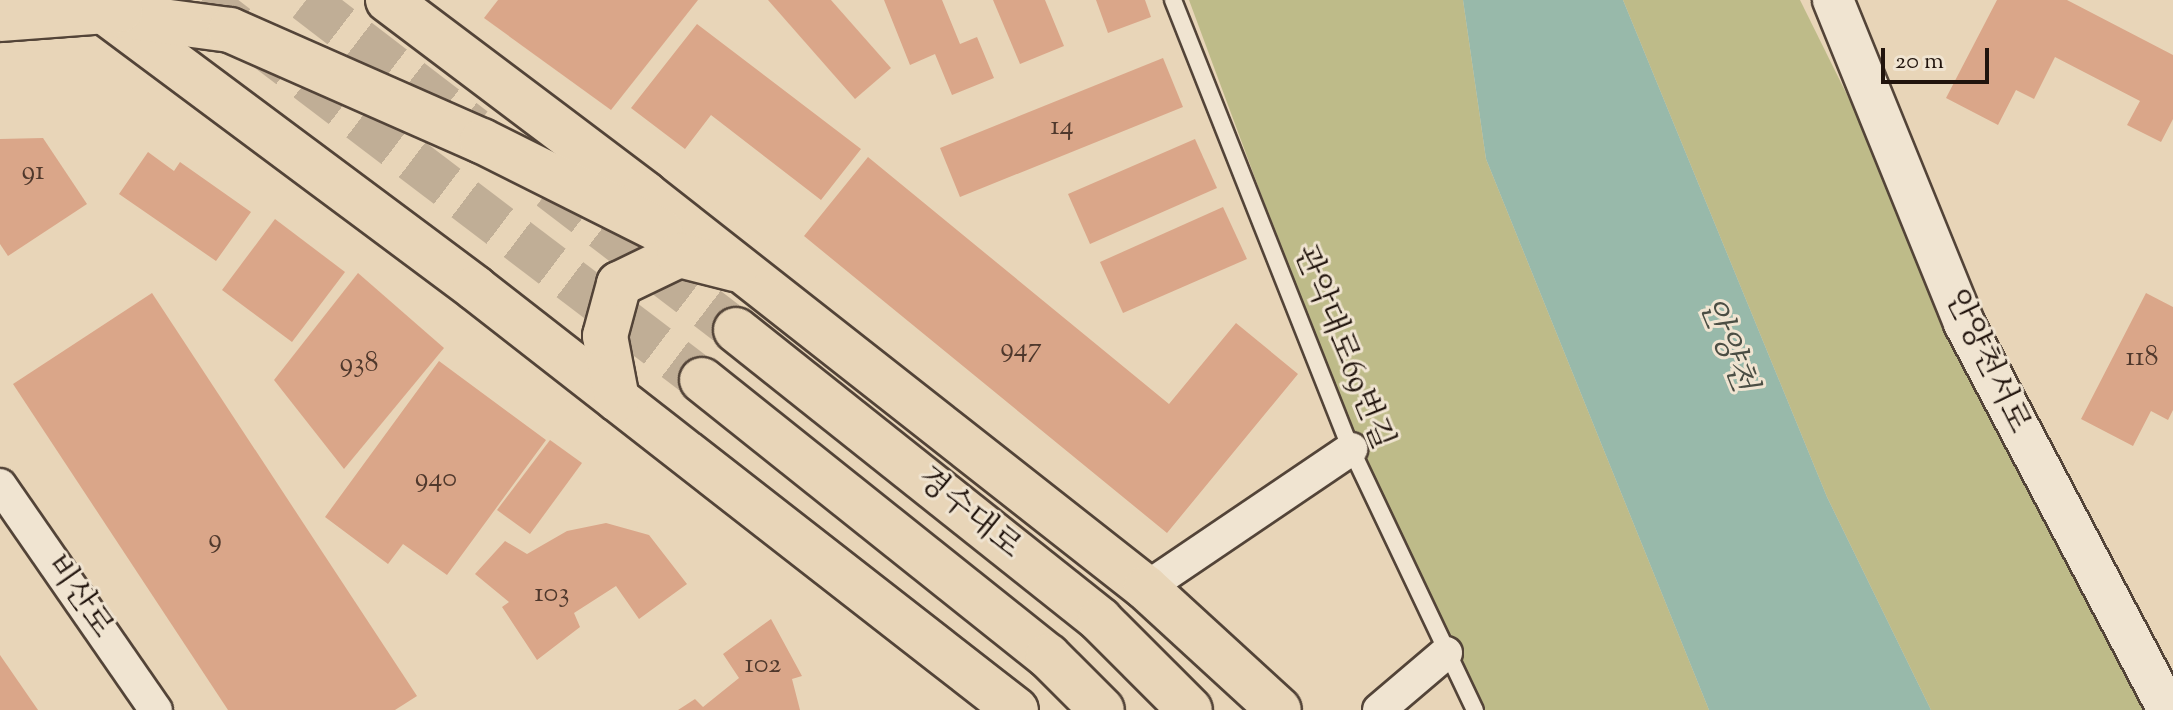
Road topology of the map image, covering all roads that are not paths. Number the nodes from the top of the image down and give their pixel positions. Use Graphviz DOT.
graph roads {
  1 [pos="154,0"];
  2 [pos="388,0"];
  3 [pos="1173,0"];
  4 [pos="1834,1"];
  5 [pos="98,7"];
  6 [pos="0,19"];
  7 [pos="745,271"];
  8 [pos="736,330"];
  9 [pos="702,380"];
  10 [pos="617,399"];
  11 [pos="1351,449"];
  12 [pos="2,492"];
  13 [pos="1146,588"];
  14 [pos="1446,653"];
  15 [pos="998,705"];
  16 [pos="156,710"];
  17 [pos="1102,710"];
  18 [pos="1190,710"];
  19 [pos="1279,710"];
  20 [pos="1379,710"];
  21 [pos="1475,710"];
  22 [pos="2168,710"];
  1 -- 5 [label="main road"];
  2 -- 7 [label="main road"];
  3 -- 11 [label="lane, 관악대로69번길"];
  4 -- 22 [label="street, 안양천서로"];
  5 -- 6 [label="main road"];
  5 -- 7 [label="main road"];
  5 -- 10 [label="main road"];
  7 -- 10 [label="main road"];
  7 -- 13 [label="main road"];
  8 -- 18 [label="main road, 경수대로"];
  9 -- 17 [label="main road, 경수대로"];
  10 -- 15 [label="main road"];
  11 -- 13 [label="street"];
  11 -- 14 [label="lane, 관악대로69번길"];
  12 -- 16 [label="street, 비산로"];
  13 -- 19 [label="main road"];
  14 -- 20 [label="street"];
  14 -- 21 [label="lane, 관악대로69번길"];
}
